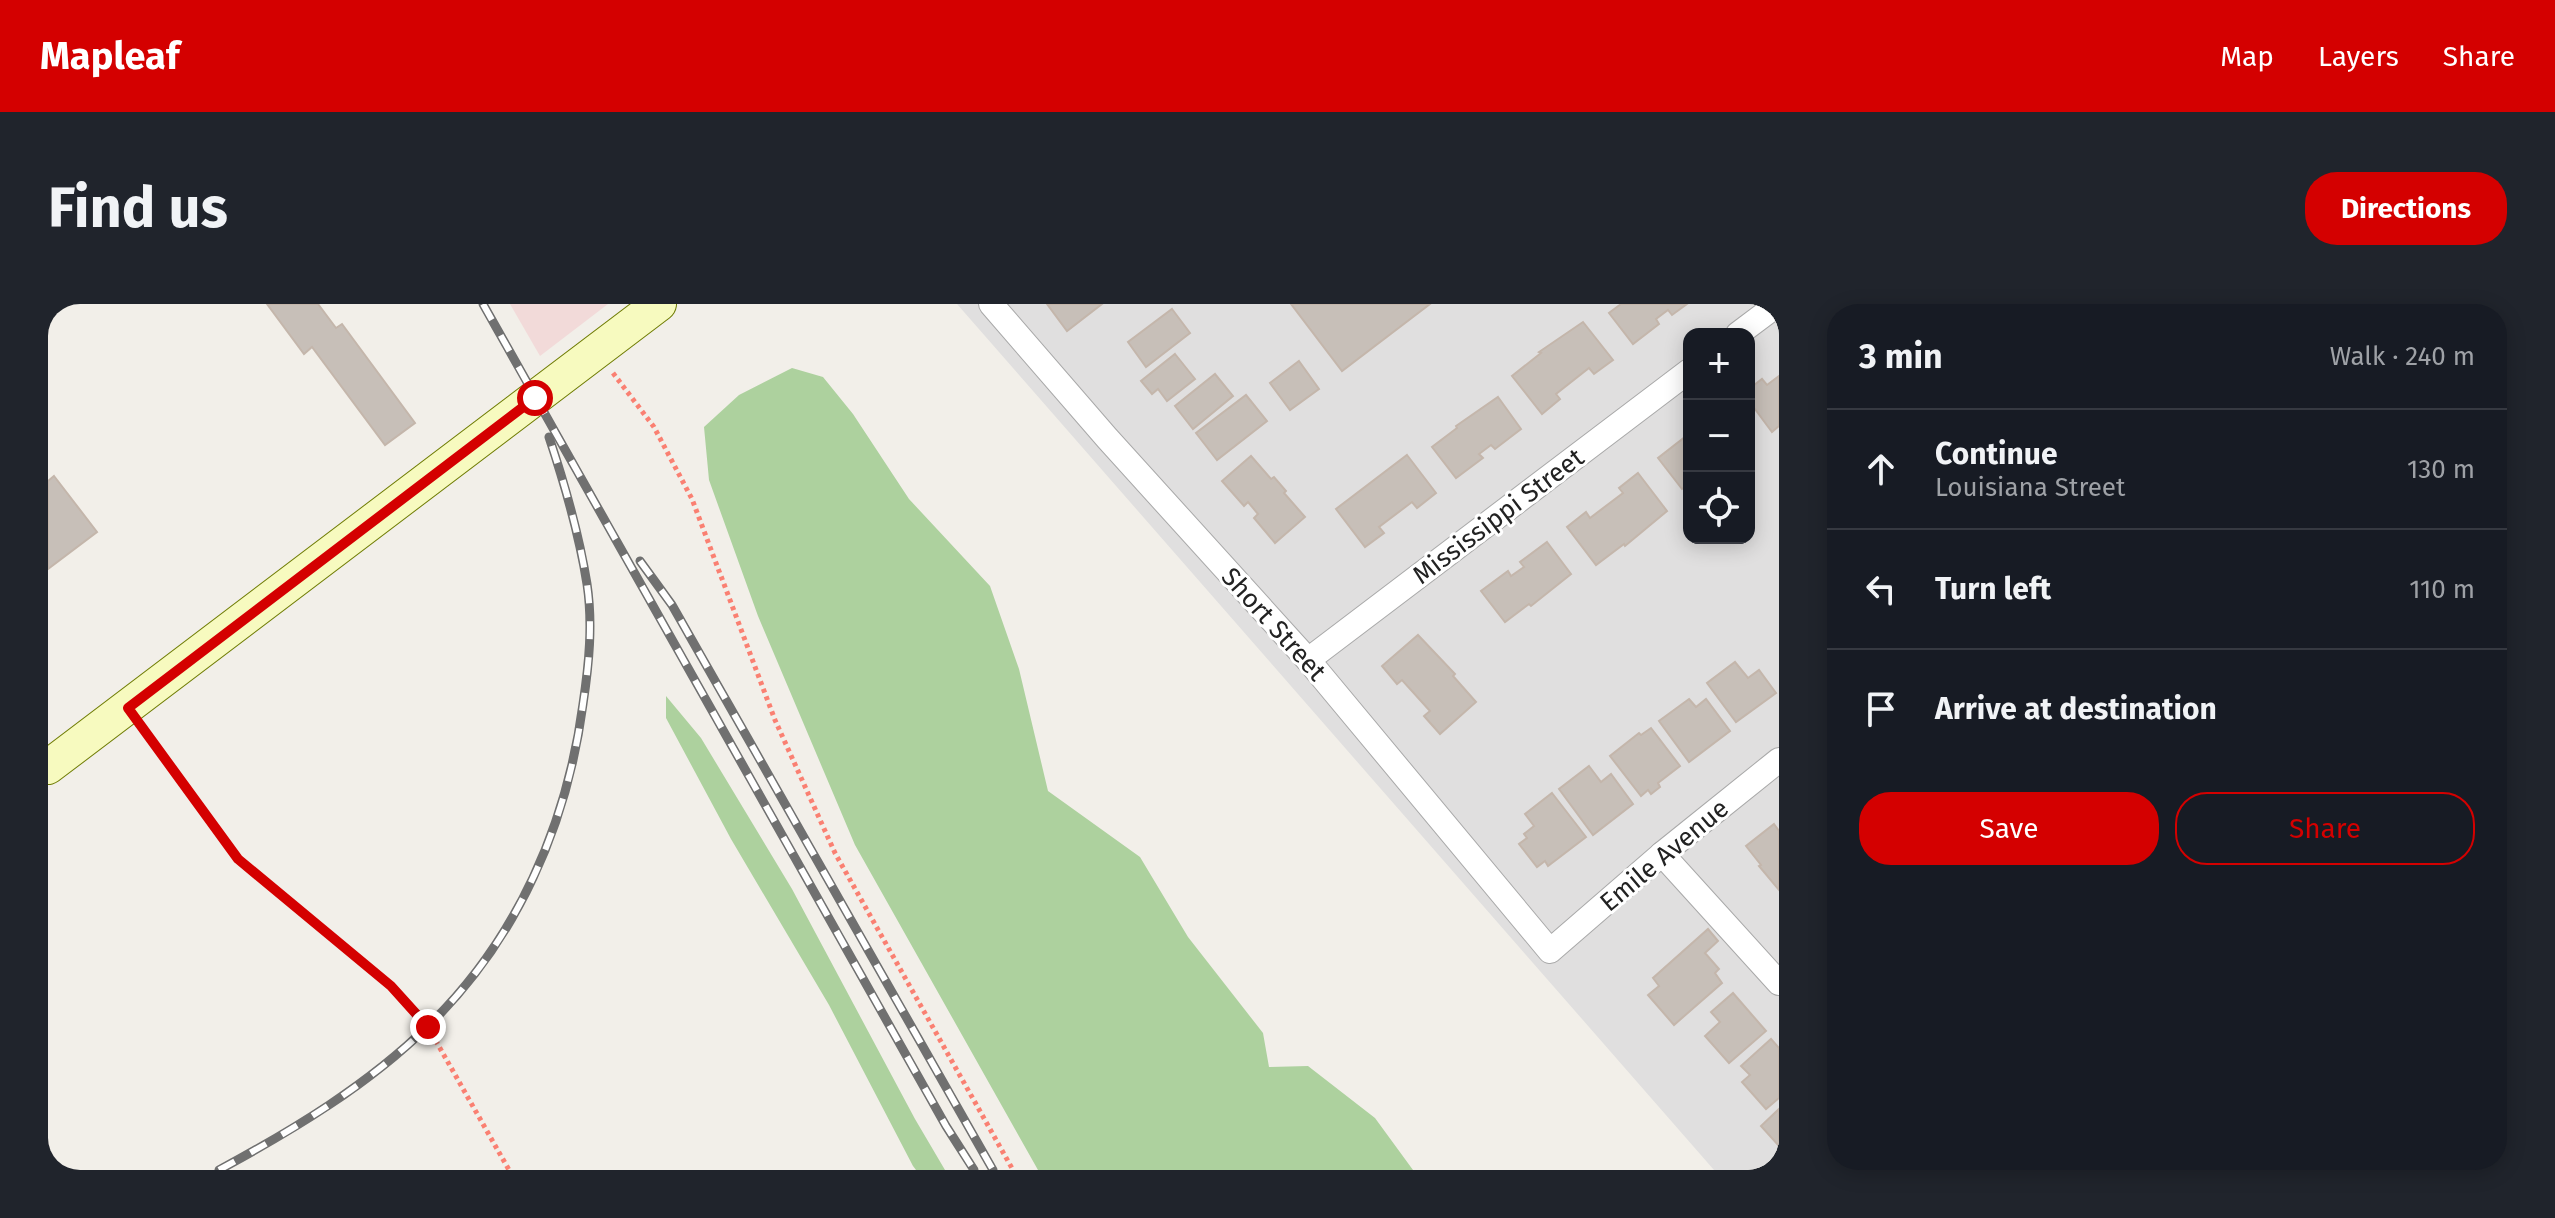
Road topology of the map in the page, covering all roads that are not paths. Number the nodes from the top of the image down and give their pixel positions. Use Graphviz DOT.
graph roads {
  1 [pos="659,304"];
  2 [pos="991,304"];
  3 [pos="1778,304"];
  4 [pos="1746,328"];
  5 [pos="1683,376"];
  6 [pos="1308,660"];
  7 [pos="1779,760"];
  8 [pos="48,767"];
  9 [pos="1662,854"];
  10 [pos="1550,951"];
  11 [pos="1779,983"];
  1 -- 8 [label="main road"];
  2 -- 6 [label="street, Short Street"];
  3 -- 4 [label="street"];
  5 -- 6 [label="street, Mississippi Street"];
  6 -- 10 [label="street, Short Street"];
  7 -- 9 [label="street, Emile Avenue"];
  9 -- 10 [label="street, Emile Avenue"];
  9 -- 11 [label="street"];
}
